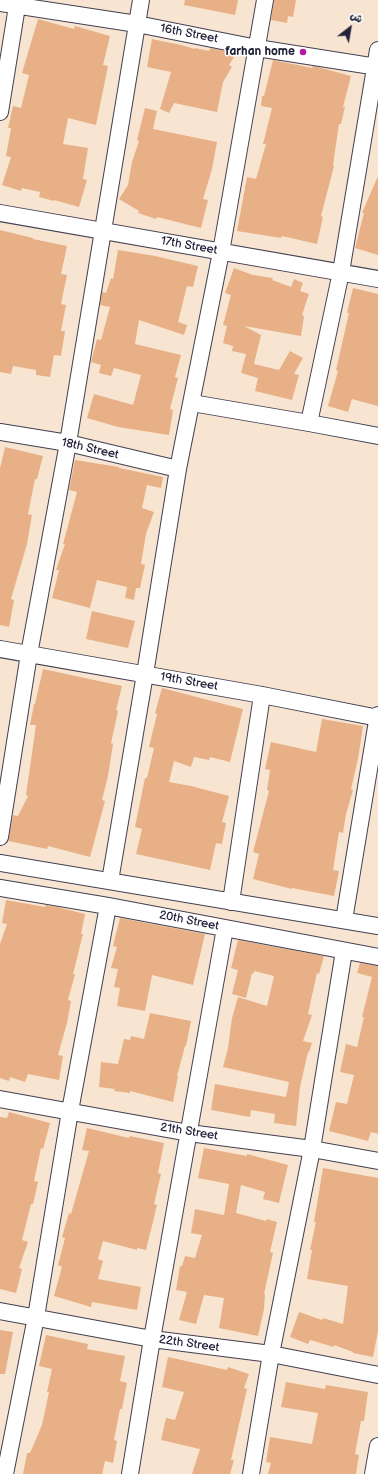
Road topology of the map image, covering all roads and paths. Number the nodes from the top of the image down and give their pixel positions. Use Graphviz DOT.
graph roads {
  1 [pos="141,0"];
  2 [pos="265,0"];
  3 [pos="0,3"];
  4 [pos="18,3"];
  5 [pos="137,24"];
  6 [pos="257,48"];
  7 [pos="378,50"];
  8 [pos="377,67"];
  9 [pos="0,112"];
  10 [pos="0,213"];
  11 [pos="102,230"];
  12 [pos="221,252"];
  13 [pos="342,272"];
  14 [pos="378,279"];
  15 [pos="192,403"];
  16 [pos="309,423"];
  17 [pos="0,432"];
  18 [pos="378,436"];
  19 [pos="68,443"];
  20 [pos="178,469"];
  21 [pos="0,649"];
  22 [pos="29,654"];
  23 [pos="145,674"];
  24 [pos="262,695"];
  25 [pos="378,717"];
  26 [pos="0,837"];
  27 [pos="0,863"];
  28 [pos="110,881"];
  29 [pos="0,888"];
  30 [pos="230,902"];
  31 [pos="108,906"];
  32 [pos="344,920"];
  33 [pos="378,926"];
  34 [pos="225,928"];
  35 [pos="344,951"];
  36 [pos="378,957"];
  37 [pos="0,1099"];
  38 [pos="70,1111"];
  39 [pos="189,1133"];
  40 [pos="312,1149"];
  41 [pos="378,1161"];
  42 [pos="0,1311"];
  43 [pos="36,1317"];
  44 [pos="152,1339"];
  45 [pos="271,1354"];
  46 [pos="378,1375"];
  47 [pos="378,1446"];
  48 [pos="5,1474"];
  49 [pos="130,1474"];
  50 [pos="250,1474"];
  51 [pos="373,1474"];
  1 -- 5 [label="street"];
  2 -- 6 [label="street"];
  3 -- 4 [label="street, 16th Street"];
  4 -- 5 [label="street, 16th Street"];
  4 -- 9 [label="street"];
  5 -- 6 [label="street, 16th Street"];
  5 -- 11 [label="street"];
  6 -- 8 [label="street, 16th Street"];
  6 -- 12 [label="street"];
  7 -- 8 [label="street"];
  8 -- 13 [label="street"];
  10 -- 11 [label="street, 17th Street"];
  11 -- 12 [label="street, 17th Street"];
  11 -- 19 [label="street"];
  12 -- 13 [label="street, 17th Street"];
  12 -- 15 [label="street"];
  13 -- 14 [label="street, 17th Street"];
  13 -- 16 [label="street"];
  15 -- 16 [label="street"];
  15 -- 20 [label="street"];
  16 -- 18 [label="street"];
  17 -- 19 [label="street, 18th Street"];
  19 -- 20 [label="street, 18th Street"];
  19 -- 22 [label="street"];
  20 -- 23 [label="street"];
  21 -- 22 [label="street, 19th Street"];
  22 -- 23 [label="street, 19th Street"];
  22 -- 26 [label="street"];
  23 -- 24 [label="street, 19th Street"];
  23 -- 28 [label="street"];
  24 -- 25 [label="street, 19th Street"];
  24 -- 30 [label="street"];
  25 -- 32 [label="street"];
  27 -- 28 [label="street, 20th Street"];
  28 -- 30 [label="street, 20th Street"];
  29 -- 31 [label="street, 20th Street"];
  30 -- 32 [label="street, 20th Street"];
  31 -- 34 [label="street, 20th Street"];
  31 -- 38 [label="street"];
  32 -- 33 [label="street, 20th Street"];
  34 -- 35 [label="street, 20th Street"];
  34 -- 39 [label="street"];
  35 -- 36 [label="street, 20th Street"];
  35 -- 40 [label="street"];
  37 -- 38 [label="street, 21th Street"];
  38 -- 39 [label="street, 21th Street"];
  38 -- 43 [label="street"];
  39 -- 40 [label="street, 21th Street"];
  39 -- 44 [label="street"];
  40 -- 41 [label="street, 21th Street"];
  40 -- 45 [label="street"];
  42 -- 43 [label="street, 22th Street"];
  43 -- 44 [label="street, 22th Street"];
  43 -- 48 [label="street"];
  44 -- 45 [label="street, 22th Street"];
  44 -- 49 [label="street"];
  45 -- 46 [label="street, 22th Street"];
  45 -- 50 [label="street"];
  47 -- 51 [label="street"];
}
